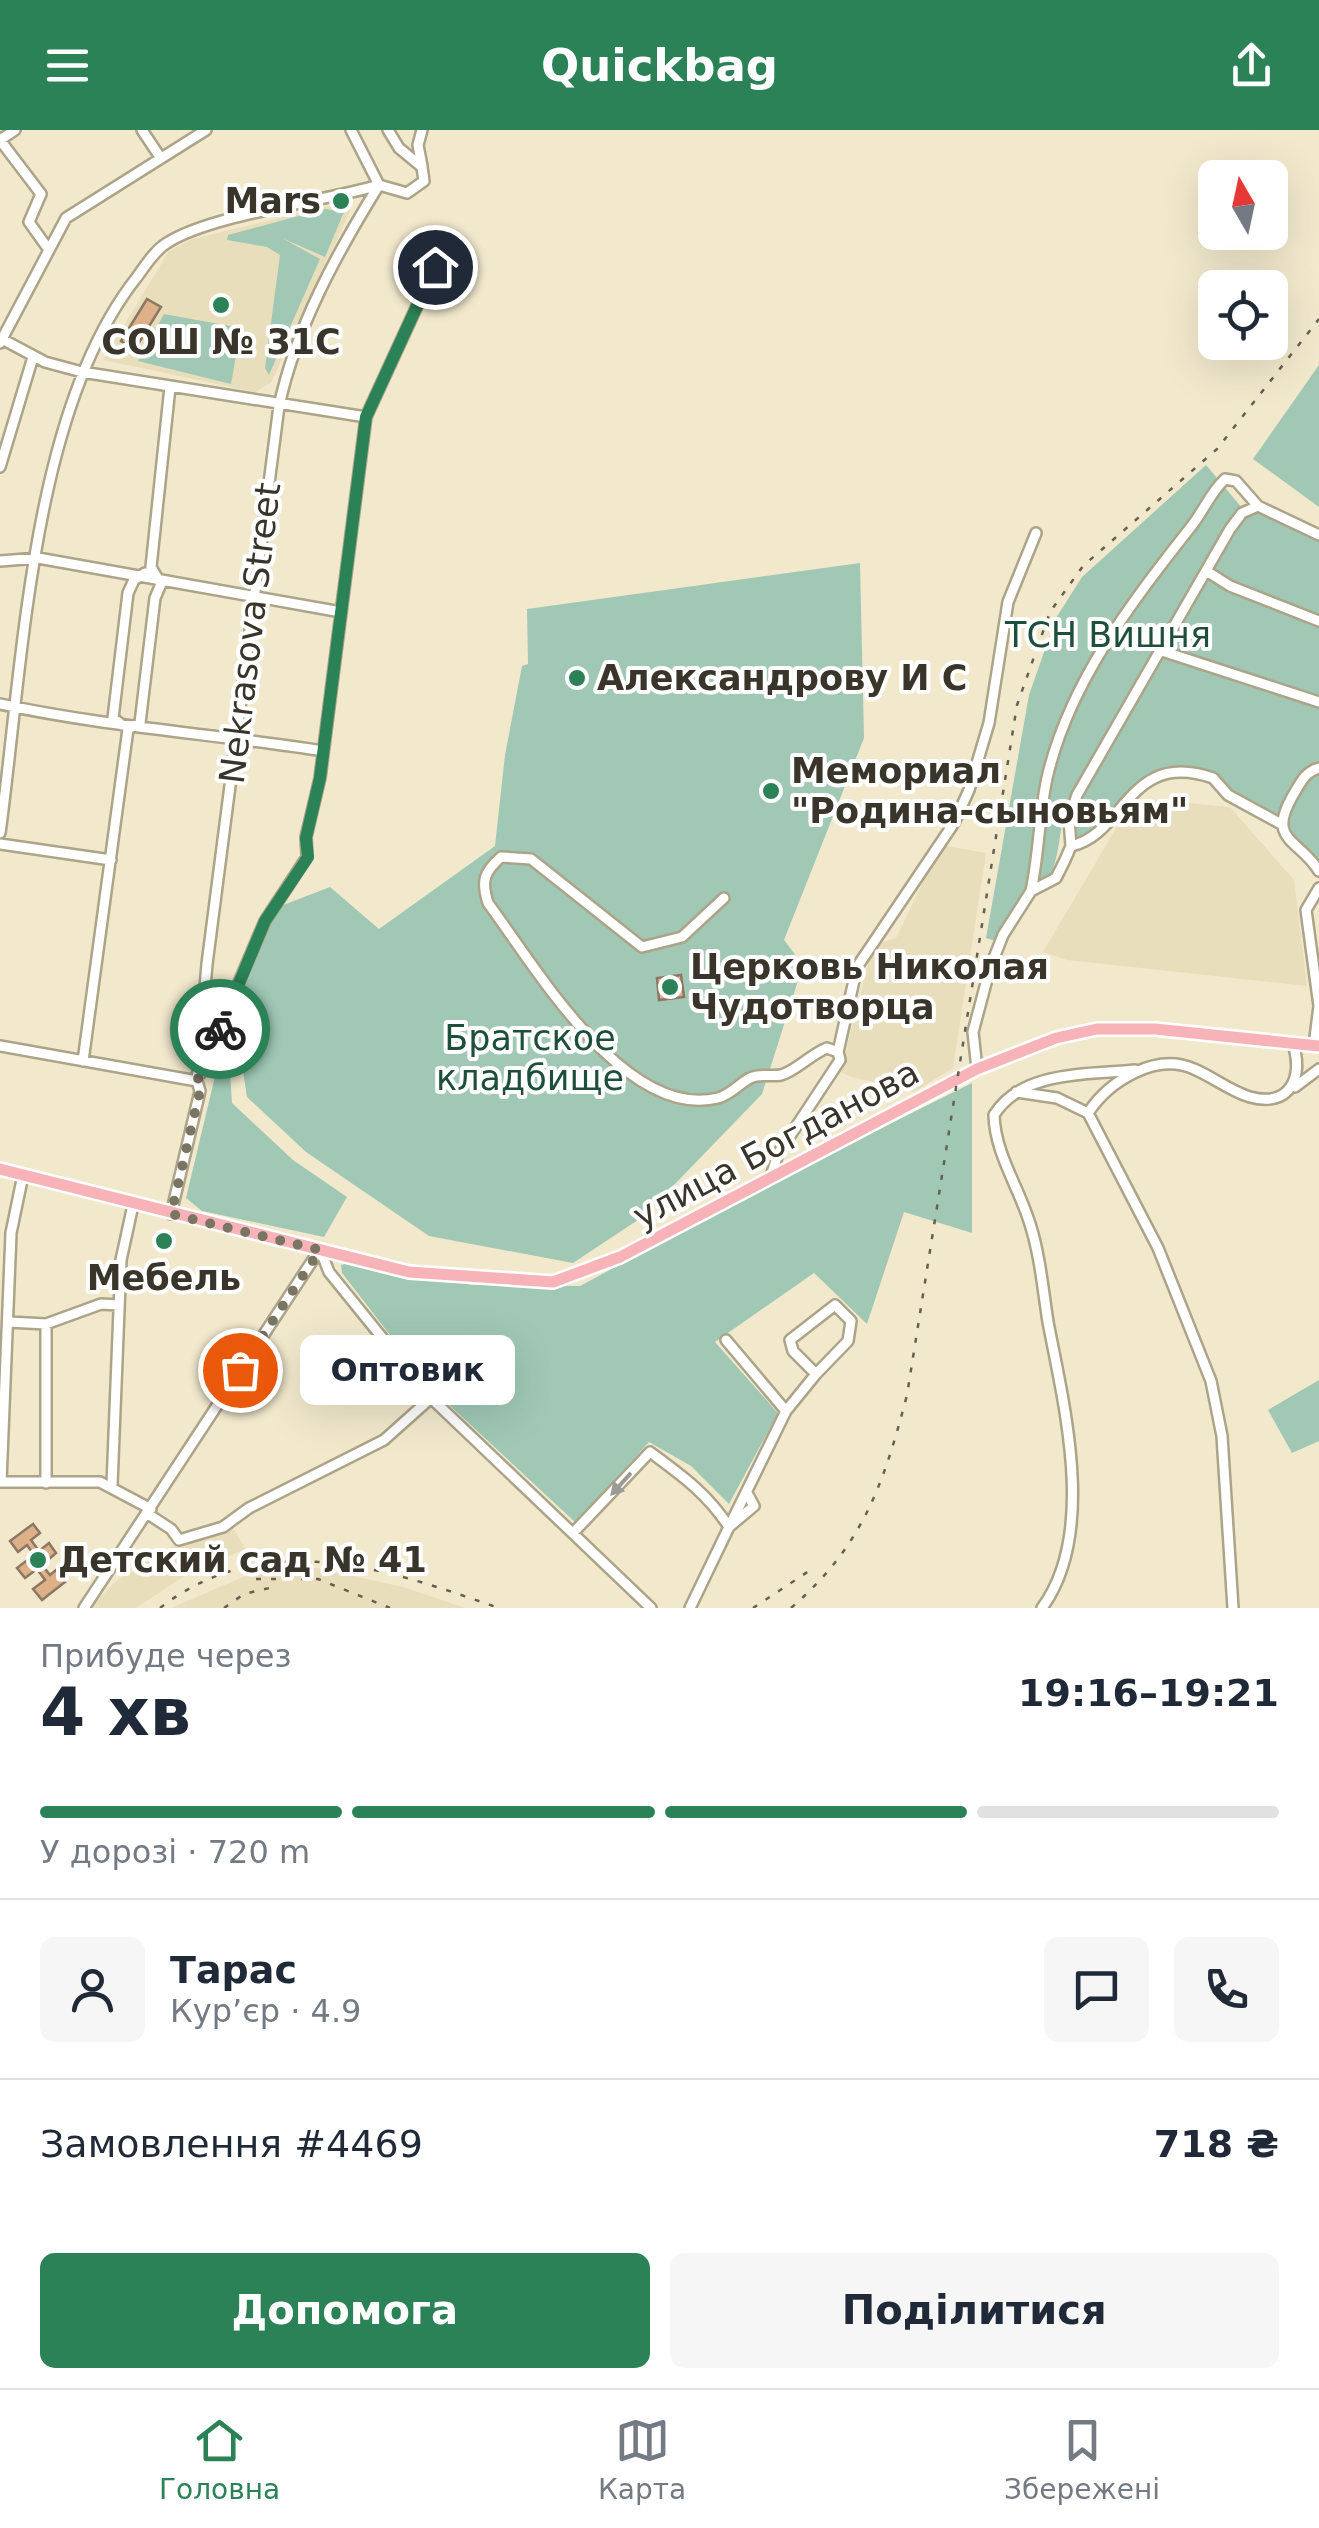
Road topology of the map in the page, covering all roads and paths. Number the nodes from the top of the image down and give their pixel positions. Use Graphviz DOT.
graph roads {
  1 [pos="15,130"];
  2 [pos="142,130"];
  3 [pos="206,130"];
  4 [pos="351,130"];
  5 [pos="388,130"];
  6 [pos="422,130"];
  7 [pos="0,140"];
  8 [pos="160,158"];
  9 [pos="422,167"];
  10 [pos="380,185"];
  11 [pos="49,250"];
  12 [pos="435,267"];
  13 [pos="1,340"];
  14 [pos="32,357"];
  15 [pos="82,372"];
  16 [pos="170,387"];
  17 [pos="279,406"];
  18 [pos="366,417"];
  19 [pos="0,467"];
  20 [pos="1258,506"];
  21 [pos="1036,533"];
  22 [pos="1319,535"];
  23 [pos="38,558"];
  24 [pos="0,562"];
  25 [pos="149,572"];
  26 [pos="1208,572"];
  27 [pos="254,592"];
  28 [pos="342,612"];
  29 [pos="1319,621"];
  30 [pos="1162,651"];
  31 [pos="1319,702"];
  32 [pos="0,704"];
  33 [pos="17,708"];
  34 [pos="128,729"];
  35 [pos="235,737"];
  36 [pos="323,751"];
  37 [pos="1319,768"];
  38 [pos="1282,825"];
  39 [pos="0,833"];
  40 [pos="0,844"];
  41 [pos="1071,846"];
  42 [pos="110,860"];
  43 [pos="1319,871"];
  44 [pos="1319,888"];
  45 [pos="1032,891"];
  46 [pos="724,898"];
  47 [pos="1294,1044"];
  48 [pos="0,1046"];
  49 [pos="1316,1046"];
  50 [pos="838,1052"];
  51 [pos="83,1062"];
  52 [pos="977,1069"];
  53 [pos="1319,1069"];
  54 [pos="1138,1070"];
  55 [pos="197,1081"];
  56 [pos="1293,1089"];
  57 [pos="1014,1092"];
  58 [pos="1088,1113"];
  59 [pos="0,1168"];
  60 [pos="23,1174"];
  61 [pos="771,1176"];
  62 [pos="133,1205"];
  63 [pos="171,1214"];
  64 [pos="320,1250"];
  65 [pos="119,1305"];
  66 [pos="8,1322"];
  67 [pos="46,1324"];
  68 [pos="726,1340"];
  69 [pos="816,1374"];
  70 [pos="430,1398"];
  71 [pos="786,1410"];
  72 [pos="0,1482"];
  73 [pos="46,1484"];
  74 [pos="112,1485"];
  75 [pos="149,1512"];
  76 [pos="729,1526"];
  77 [pos="572,1533"];
  78 [pos="84,1608"];
  79 [pos="650,1608"];
  80 [pos="690,1608"];
  81 [pos="1042,1608"];
  82 [pos="1233,1608"];
  1 -- 7 [label="street"];
  2 -- 8 [label="street"];
  3 -- 8 [label="street"];
  4 -- 10 [label="street"];
  5 -- 9 [label="street"];
  6 -- 9 [label="street"];
  7 -- 11 [label="street"];
  8 -- 11 [label="street"];
  9 -- 10 [label="street"];
  10 -- 15 [label="street"];
  10 -- 17 [label="street, Nekrasova Street"];
  11 -- 13 [label="street"];
  12 -- 18 [label="street"];
  13 -- 14 [label="street"];
  14 -- 15 [label="street"];
  14 -- 19 [label="street"];
  15 -- 16 [label="street"];
  15 -- 23 [label="street"];
  16 -- 17 [label="street"];
  16 -- 25 [label="street"];
  17 -- 18 [label="street"];
  17 -- 27 [label="street, Nekrasova Street"];
  18 -- 28 [label="street"];
  20 -- 22 [label="street"];
  20 -- 26 [label="street"];
  20 -- 45 [label="street"];
  21 -- 50 [label="street"];
  23 -- 24 [label="street"];
  23 -- 25 [label="street"];
  23 -- 33 [label="street"];
  25 -- 27 [label="street"];
  25 -- 34 [label="street"];
  25 -- 34 [label="street"];
  26 -- 29 [label="street"];
  26 -- 30 [label="street"];
  27 -- 28 [label="street"];
  27 -- 35 [label="street, Nekrasova Street"];
  28 -- 36 [label="street"];
  30 -- 31 [label="street"];
  30 -- 41 [label="street"];
  32 -- 33 [label="street"];
  33 -- 34 [label="street"];
  33 -- 39 [label="street"];
  34 -- 35 [label="street"];
  34 -- 42 [label="street"];
  35 -- 36 [label="street"];
  35 -- 55 [label="street, Nekrasova Street"];
  36 -- 55 [label="street"];
  37 -- 38 [label="street"];
  38 -- 41 [label="street"];
  38 -- 43 [label="street"];
  40 -- 42 [label="street"];
  41 -- 45 [label="street"];
  42 -- 51 [label="street"];
  44 -- 49 [label="street"];
  45 -- 52 [label="street"];
  46 -- 50 [label="street"];
  47 -- 49 [label="main road, улица Богданова"];
  47 -- 52 [label="main road, улица Богданова"];
  47 -- 56 [label="street"];
  48 -- 51 [label="street"];
  50 -- 61 [label="street"];
  51 -- 55 [label="street"];
  52 -- 61 [label="main road, улица Богданова"];
  53 -- 56 [label="street"];
  54 -- 56 [label="street"];
  54 -- 57 [label="street"];
  54 -- 58 [label="street"];
  55 -- 63 [label="street, Nekrasova Street"];
  57 -- 58 [label="street"];
  57 -- 81 [label="street"];
  58 -- 82 [label="street"];
  59 -- 60 [label="main road, улица Богданова"];
  60 -- 62 [label="main road, улица Богданова"];
  60 -- 66 [label="street"];
  61 -- 64 [label="main road, улица Богданова"];
  62 -- 63 [label="main road, улица Богданова"];
  62 -- 65 [label="street"];
  63 -- 64 [label="main road, улица Богданова"];
  64 -- 70 [label="street"];
  64 -- 75 [label="street"];
  65 -- 67 [label="street"];
  65 -- 74 [label="street"];
  66 -- 67 [label="street"];
  66 -- 72 [label="street"];
  67 -- 73 [label="street"];
  68 -- 71 [label="street"];
  69 -- 69 [label="street"];
  69 -- 71 [label="street"];
  70 -- 75 [label="street"];
  70 -- 77 [label="street"];
  71 -- 76 [label="street"];
  72 -- 73 [label="street"];
  73 -- 74 [label="street"];
  74 -- 75 [label="street"];
  75 -- 78 [label="street"];
  76 -- 77 [label="street, one-way"];
  76 -- 80 [label="street"];
  77 -- 79 [label="street"];
}
